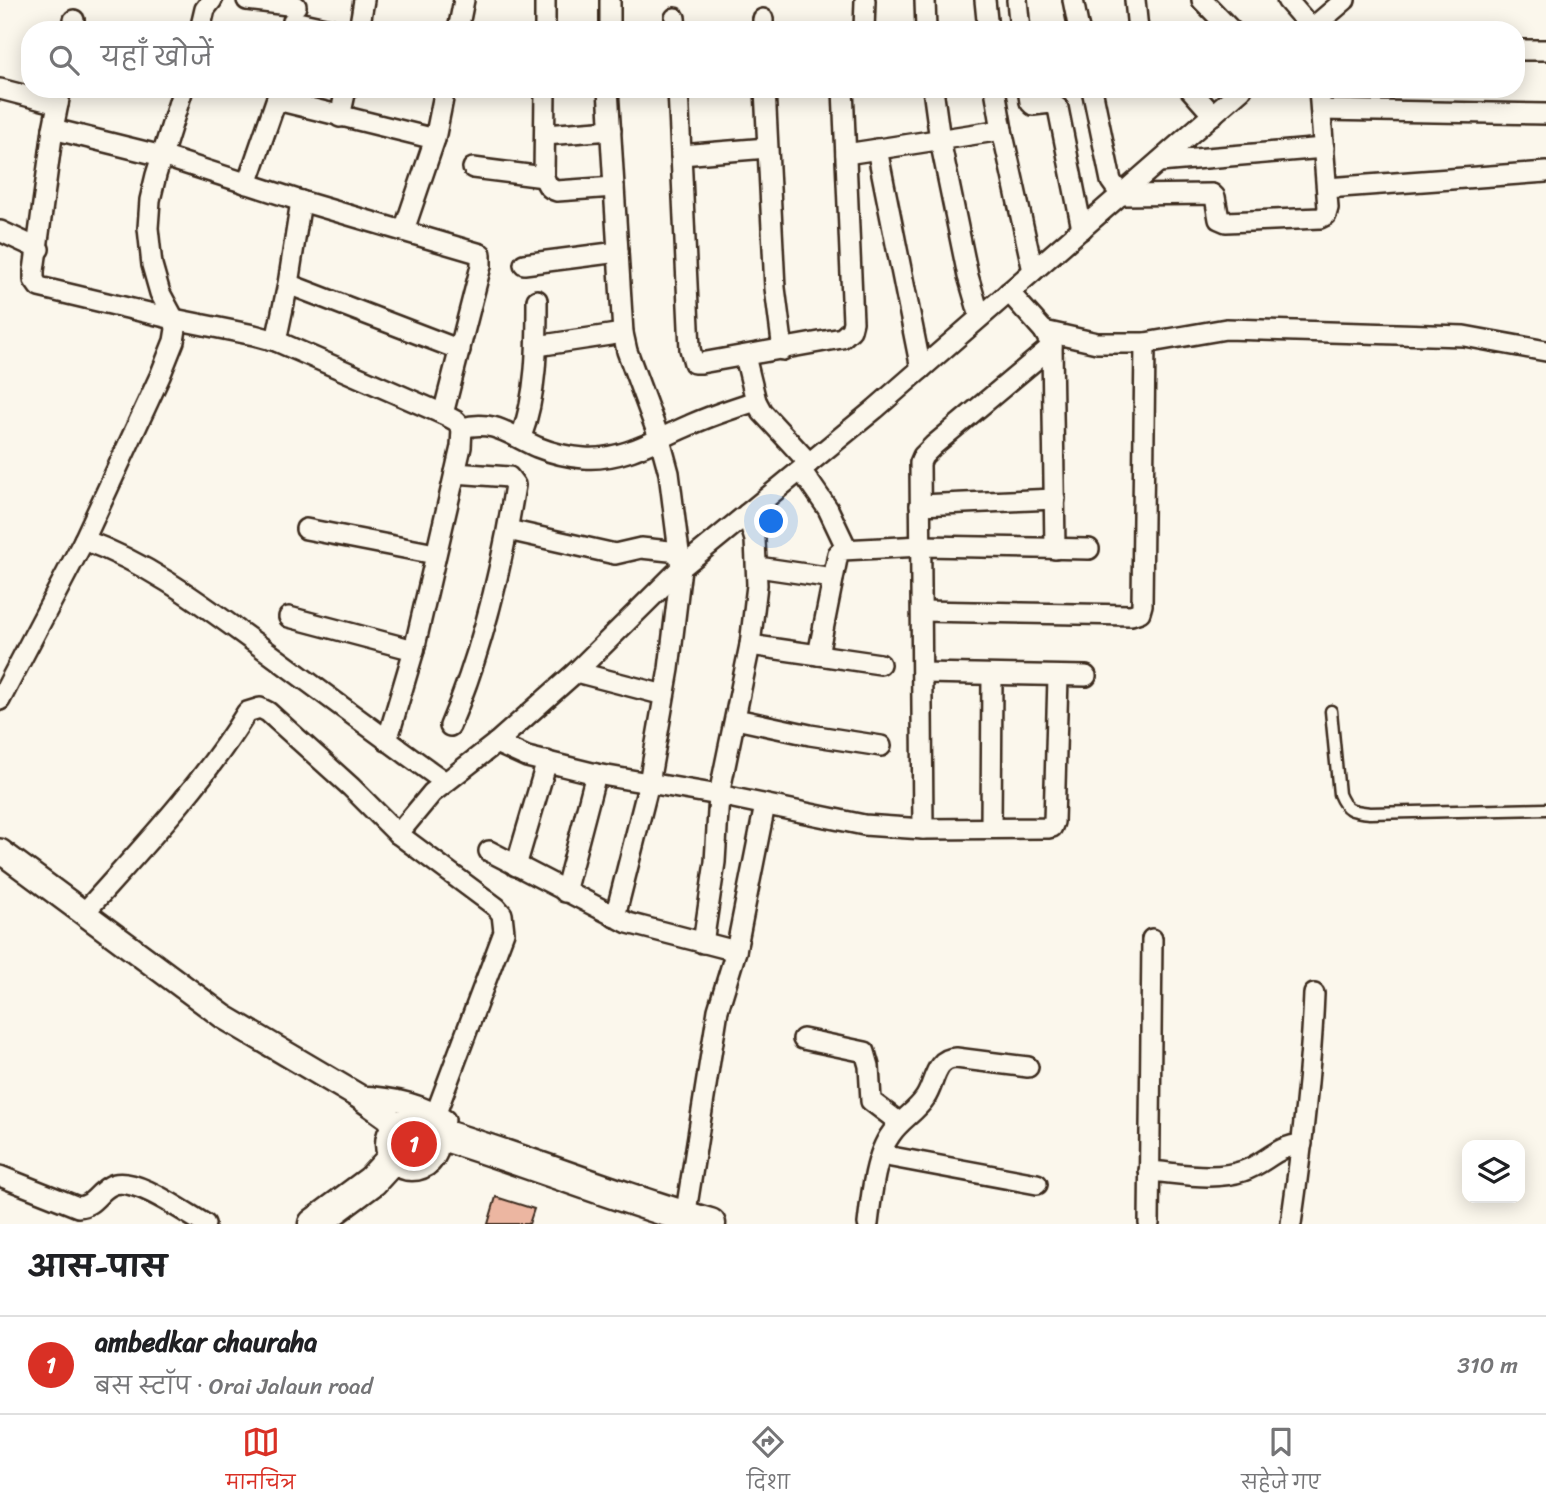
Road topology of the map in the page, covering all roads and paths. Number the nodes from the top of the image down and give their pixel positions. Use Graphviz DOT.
graph roads {
  1 [pos="212,0"];
  2 [pos="247,0"];
  3 [pos="364,0"];
  4 [pos="464,0"];
  5 [pos="545,0"];
  6 [pos="610,0"];
  7 [pos="865,0"];
  8 [pos="925,0"];
  9 [pos="985,0"];
  10 [pos="1017,0"];
  11 [pos="1073,0"];
  12 [pos="1135,0"];
  13 [pos="1202,0"];
  14 [pos="1287,0"];
  15 [pos="1345,0"];
  16 [pos="294,14"];
  17 [pos="202,21"];
  18 [pos="312,21"];
  19 [pos="360,21"];
  20 [pos="460,21"];
  21 [pos="545,21"];
  22 [pos="610,21"];
  23 [pos="864,21"];
  24 [pos="926,21"];
  25 [pos="987,21"];
  26 [pos="1019,21"];
  27 [pos="1077,21"];
  28 [pos="1137,21"];
  29 [pos="1222,21"];
  30 [pos="1305,21"];
  31 [pos="1321,21"];
  32 [pos="1525,50"];
  33 [pos="1546,50"];
  34 [pos="0,89"];
  35 [pos="21,91"];
  36 [pos="59,98"];
  37 [pos="180,98"];
  38 [pos="278,98"];
  39 [pos="287,98"];
  40 [pos="344,98"];
  41 [pos="443,98"];
  42 [pos="545,98"];
  43 [pos="609,98"];
  44 [pos="678,98"];
  45 [pos="765,98"];
  46 [pos="844,98"];
  47 [pos="934,98"];
  48 [pos="997,98"];
  49 [pos="1029,98"];
  50 [pos="1094,98"];
  51 [pos="1199,98"];
  52 [pos="1231,98"];
  53 [pos="1320,98"];
  54 [pos="1321,110"];
  55 [pos="1213,114"];
  56 [pos="1546,114"];
  57 [pos="340,117"];
  58 [pos="53,129"];
  59 [pos="611,130"];
  60 [pos="1002,130"];
  61 [pos="545,135"];
  62 [pos="435,139"];
  63 [pos="940,140"];
  64 [pos="767,148"];
  65 [pos="1324,148"];
  66 [pos="877,149"];
  67 [pos="846,154"];
  68 [pos="681,155"];
  69 [pos="162,156"];
  70 [pos="1159,162"];
  71 [pos="473,168"];
  72 [pos="1546,172"];
  73 [pos="544,177"];
  74 [pos="247,184"];
  75 [pos="614,187"];
  76 [pos="1327,188"];
  77 [pos="1121,195"];
  78 [pos="301,201"];
  79 [pos="1082,229"];
  80 [pos="404,230"];
  81 [pos="0,231"];
  82 [pos="39,249"];
  83 [pos="618,252"];
  84 [pos="524,264"];
  85 [pos="1033,271"];
  86 [pos="288,284"];
  87 [pos="1009,292"];
  88 [pos="537,300"];
  89 [pos="980,317"];
  90 [pos="174,319"];
  91 [pos="623,333"];
  92 [pos="1048,339"];
  93 [pos="276,341"];
  94 [pos="1145,343"];
  95 [pos="537,346"];
  96 [pos="460,350"];
  97 [pos="783,350"];
  98 [pos="1546,351"];
  99 [pos="745,356"];
  100 [pos="921,369"];
  101 [pos="756,401"];
  102 [pos="443,414"];
  103 [pos="462,428"];
  104 [pos="521,437"];
  105 [pos="660,440"];
  106 [pos="805,466"];
  107 [pos="455,473"];
  108 [pos="1055,499"];
  109 [pos="920,505"];
  110 [pos="747,514"];
  111 [pos="306,529"];
  112 [pos="508,530"];
  113 [pos="84,540"];
  114 [pos="922,546"];
  115 [pos="847,549"];
  116 [pos="1055,549"];
  117 [pos="1089,549"];
  118 [pos="435,554"];
  119 [pos="680,560"];
  120 [pos="758,566"];
  121 [pos="833,578"];
  122 [pos="922,611"];
  123 [pos="289,617"];
  124 [pos="750,645"];
  125 [pos="414,650"];
  126 [pos="818,655"];
  127 [pos="880,664"];
  128 [pos="576,672"];
  129 [pos="923,673"];
  130 [pos="992,676"];
  131 [pos="1086,676"];
  132 [pos="1058,677"];
  133 [pos="664,695"];
  134 [pos="0,700"];
  135 [pos="1331,711"];
  136 [pos="736,719"];
  137 [pos="450,726"];
  138 [pos="387,741"];
  139 [pos="496,743"];
  140 [pos="881,746"];
  141 [pos="547,761"];
  142 [pos="596,774"];
  143 [pos="445,782"];
  144 [pos="649,783"];
  145 [pos="719,795"];
  146 [pos="765,806"];
  147 [pos="1546,809"];
  148 [pos="992,828"];
  149 [pos="923,829"];
  150 [pos="398,834"];
  151 [pos="0,851"];
  152 [pos="489,851"];
  153 [pos="516,866"];
  154 [pos="565,892"];
  155 [pos="84,913"];
  156 [pos="615,917"];
  157 [pos="1152,939"];
  158 [pos="702,943"];
  159 [pos="736,951"];
  160 [pos="1314,994"];
  161 [pos="803,1039"];
  162 [pos="1028,1067"];
  163 [pos="358,1096"];
  164 [pos="900,1123"];
  165 [pos="400,1126"];
  166 [pos="420,1143"];
  167 [pos="1302,1144"];
  168 [pos="881,1155"];
  169 [pos="1149,1171"];
  170 [pos="0,1176"];
  171 [pos="1037,1184"];
  172 [pos="689,1222"];
  173 [pos="205,1224"];
  174 [pos="314,1224"];
  175 [pos="336,1224"];
  176 [pos="868,1224"];
  177 [pos="1149,1224"];
  178 [pos="1290,1224"];
  1 -- 17 [label="street"];
  2 -- 16 [label="street"];
  3 -- 19 [label="street"];
  4 -- 20 [label="street"];
  5 -- 21 [label="street"];
  6 -- 22 [label="street"];
  7 -- 23 [label="street"];
  8 -- 24 [label="street"];
  9 -- 25 [label="street"];
  10 -- 26 [label="street"];
  11 -- 27 [label="street"];
  12 -- 28 [label="street"];
  13 -- 29 [label="street"];
  14 -- 30 [label="street"];
  15 -- 31 [label="street"];
  16 -- 18 [label="street"];
  32 -- 33 [label="street"];
  34 -- 35 [label="street"];
  36 -- 58 [label="street"];
  37 -- 69 [label="street"];
  38 -- 74 [label="street"];
  39 -- 57 [label="street"];
  40 -- 57 [label="street"];
  41 -- 62 [label="street"];
  42 -- 61 [label="street"];
  43 -- 59 [label="street"];
  44 -- 68 [label="street"];
  45 -- 64 [label="street"];
  46 -- 67 [label="street"];
  47 -- 63 [label="street"];
  48 -- 60 [label="street"];
  49 -- 79 [label="street"];
  50 -- 77 [label="street"];
  51 -- 55 [label="street"];
  52 -- 55 [label="street"];
  53 -- 54 [label="street"];
  54 -- 56 [label="street"];
  54 -- 65 [label="street"];
  55 -- 70 [label="street"];
  57 -- 62 [label="street"];
  58 -- 69 [label="street"];
  58 -- 82 [label="street"];
  59 -- 61 [label="street"];
  59 -- 75 [label="street"];
  60 -- 63 [label="street"];
  60 -- 85 [label="street"];
  61 -- 73 [label="street"];
  62 -- 80 [label="street"];
  63 -- 66 [label="street"];
  63 -- 89 [label="street"];
  64 -- 68 [label="street"];
  64 -- 97 [label="street"];
  65 -- 70 [label="street"];
  65 -- 76 [label="street"];
  66 -- 67 [label="street"];
  66 -- 100 [label="street"];
  67 -- 97 [label="street"];
  68 -- 99 [label="street"];
  69 -- 74 [label="street"];
  69 -- 90 [label="street"];
  70 -- 77 [label="street"];
  71 -- 73 [label="street"];
  72 -- 76 [label="street"];
  73 -- 75 [label="street"];
  74 -- 78 [label="street"];
  75 -- 83 [label="street"];
  76 -- 77 [label="street"];
  77 -- 79 [label="street"];
  78 -- 80 [label="street"];
  78 -- 86 [label="street"];
  79 -- 85 [label="street"];
  80 -- 96 [label="street"];
  81 -- 82 [label="street"];
  82 -- 90 [label="street"];
  83 -- 84 [label="street"];
  83 -- 91 [label="street"];
  85 -- 87 [label="street"];
  86 -- 93 [label="street"];
  86 -- 96 [label="street"];
  87 -- 89 [label="street"];
  87 -- 92 [label="street"];
  88 -- 95 [label="street"];
  89 -- 100 [label="street"];
  90 -- 93 [label="street"];
  90 -- 113 [label="street"];
  91 -- 95 [label="street"];
  91 -- 105 [label="street"];
  92 -- 94 [label="street"];
  92 -- 108 [label="street"];
  92 -- 109 [label="street"];
  93 -- 102 [label="street"];
  94 -- 98 [label="street"];
  94 -- 122 [label="street"];
  95 -- 104 [label="street"];
  96 -- 102 [label="street"];
  97 -- 99 [label="street"];
  99 -- 101 [label="street"];
  100 -- 106 [label="street"];
  101 -- 105 [label="street"];
  101 -- 106 [label="street"];
  102 -- 103 [label="street"];
  103 -- 104 [label="street"];
  103 -- 107 [label="street"];
  104 -- 105 [label="street"];
  105 -- 119 [label="street"];
  106 -- 110 [label="street"];
  106 -- 115 [label="street"];
  107 -- 112 [label="street"];
  107 -- 118 [label="street"];
  108 -- 109 [label="street"];
  108 -- 116 [label="street"];
  109 -- 114 [label="street"];
  110 -- 119 [label="street"];
  110 -- 120 [label="street"];
  111 -- 118 [label="street"];
  112 -- 119 [label="street"];
  112 -- 137 [label="street"];
  113 -- 134 [label="street"];
  113 -- 138 [label="street"];
  114 -- 115 [label="street"];
  114 -- 116 [label="street"];
  114 -- 122 [label="street"];
  115 -- 121 [label="street"];
  116 -- 117 [label="street"];
  118 -- 125 [label="street"];
  119 -- 128 [label="street"];
  119 -- 133 [label="street"];
  120 -- 121 [label="street"];
  120 -- 124 [label="street"];
  121 -- 126 [label="street"];
  122 -- 129 [label="street"];
  123 -- 125 [label="street"];
  124 -- 126 [label="street"];
  124 -- 136 [label="street"];
  125 -- 138 [label="street"];
  126 -- 127 [label="street"];
  128 -- 133 [label="street"];
  128 -- 139 [label="street"];
  129 -- 130 [label="street"];
  129 -- 149 [label="street"];
  130 -- 132 [label="street"];
  130 -- 148 [label="street"];
  131 -- 132 [label="street"];
  132 -- 148 [label="street"];
  133 -- 144 [label="street"];
  135 -- 147 [label="lane"];
  136 -- 140 [label="street"];
  136 -- 145 [label="street"];
  138 -- 143 [label="street"];
  139 -- 141 [label="street"];
  139 -- 143 [label="street"];
  141 -- 142 [label="street"];
  141 -- 153 [label="street"];
  142 -- 144 [label="street"];
  142 -- 154 [label="street"];
  143 -- 150 [label="street"];
  144 -- 145 [label="street"];
  144 -- 156 [label="street"];
  145 -- 146 [label="street"];
  145 -- 158 [label="street"];
  146 -- 149 [label="street"];
  146 -- 159 [label="street"];
  148 -- 149 [label="street"];
  150 -- 155 [label="street"];
  150 -- 166 [label="street"];
  151 -- 155 [label="street"];
  152 -- 153 [label="street"];
  153 -- 154 [label="street"];
  154 -- 156 [label="street"];
  155 -- 163 [label="street"];
  156 -- 158 [label="street"];
  157 -- 169 [label="street"];
  158 -- 159 [label="street"];
  159 -- 172 [label="street"];
  160 -- 167 [label="street"];
  161 -- 164 [label="street"];
  162 -- 164 [label="street"];
  163 -- 165 [label="street"];
  163 -- 166 [label="street"];
  164 -- 168 [label="street"];
  165 -- 166 [label="main road"];
  166 -- 172 [label="main road"];
  166 -- 172 [label="main road"];
  166 -- 174 [label="main road"];
  166 -- 175 [label="main road"];
  167 -- 169 [label="street"];
  167 -- 178 [label="street"];
  168 -- 171 [label="street"];
  168 -- 176 [label="street"];
  169 -- 177 [label="street"];
  170 -- 173 [label="street"];
}
